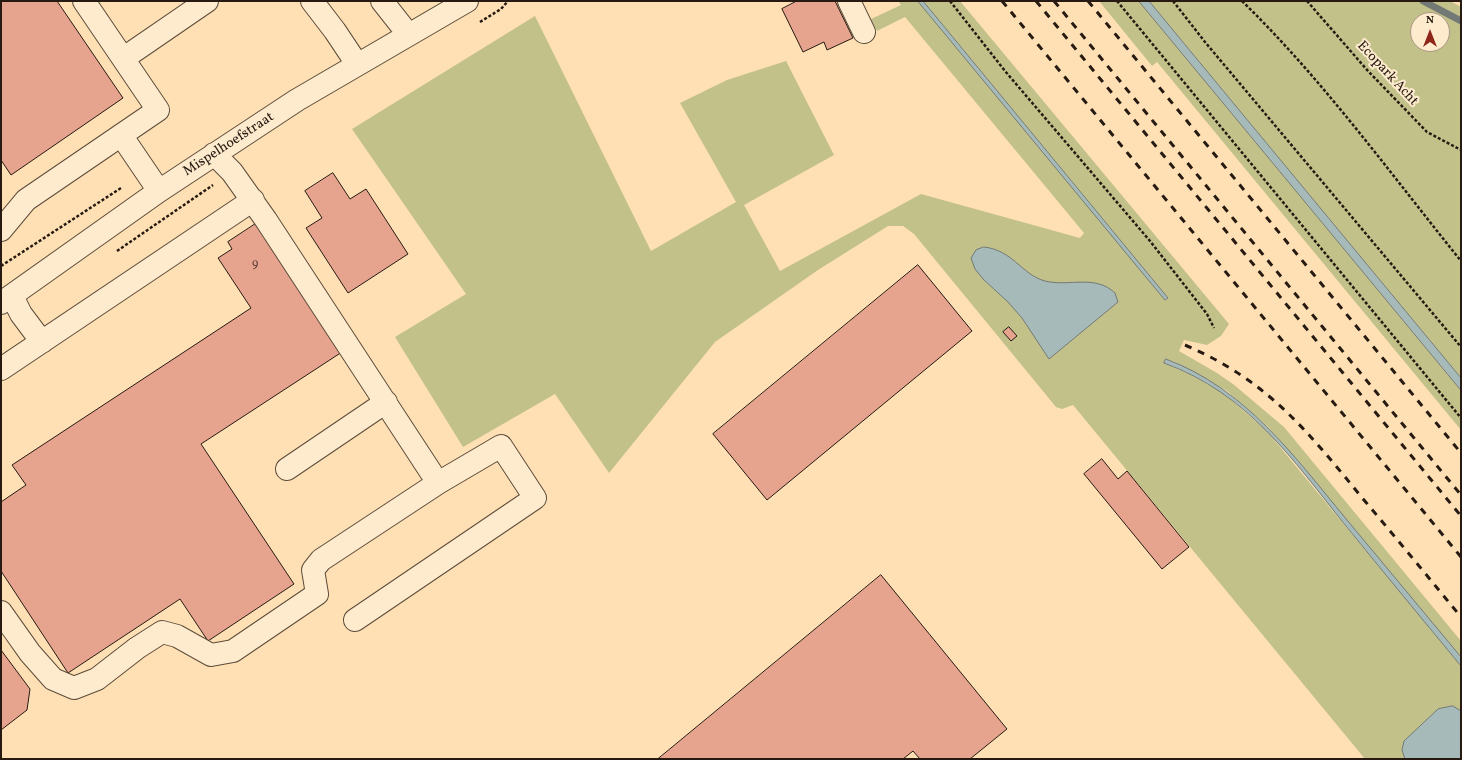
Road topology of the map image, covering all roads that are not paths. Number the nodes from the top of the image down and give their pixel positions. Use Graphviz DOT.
graph roads {
  1 [pos="84,1"];
  2 [pos="207,1"];
  3 [pos="312,1"];
  4 [pos="382,1"];
  5 [pos="467,1"];
  6 [pos="849,1"];
  7 [pos="864,32"];
  8 [pos="408,34"];
  9 [pos="124,58"];
  10 [pos="357,64"];
  11 [pos="121,135"];
  12 [pos="214,154"];
  13 [pos="159,191"];
  14 [pos="253,200"];
  15 [pos="1,230"];
  16 [pos="6,300"];
  17 [pos="42,342"];
  18 [pos="1,369"];
  19 [pos="386,402"];
  20 [pos="287,470"];
  21 [pos="438,483"];
  22 [pos="1,612"];
  23 [pos="355,620"];
  1 -- 9 [label="street"];
  2 -- 9 [label="street"];
  3 -- 10 [label="street"];
  4 -- 8 [label="street"];
  5 -- 8 [label="street, Mispelhoefstraat"];
  6 -- 7 [label="street"];
  8 -- 10 [label="street, Mispelhoefstraat"];
  9 -- 11 [label="street"];
  10 -- 12 [label="street, Mispelhoefstraat"];
  11 -- 13 [label="street"];
  11 -- 15 [label="street"];
  12 -- 13 [label="street, Mispelhoefstraat"];
  12 -- 14 [label="street"];
  13 -- 16 [label="street, Mispelhoefstraat"];
  14 -- 17 [label="street"];
  14 -- 19 [label="street"];
  16 -- 17 [label="street"];
  17 -- 18 [label="street"];
  19 -- 20 [label="street"];
  19 -- 21 [label="street"];
  21 -- 22 [label="street"];
  21 -- 23 [label="street"];
}
